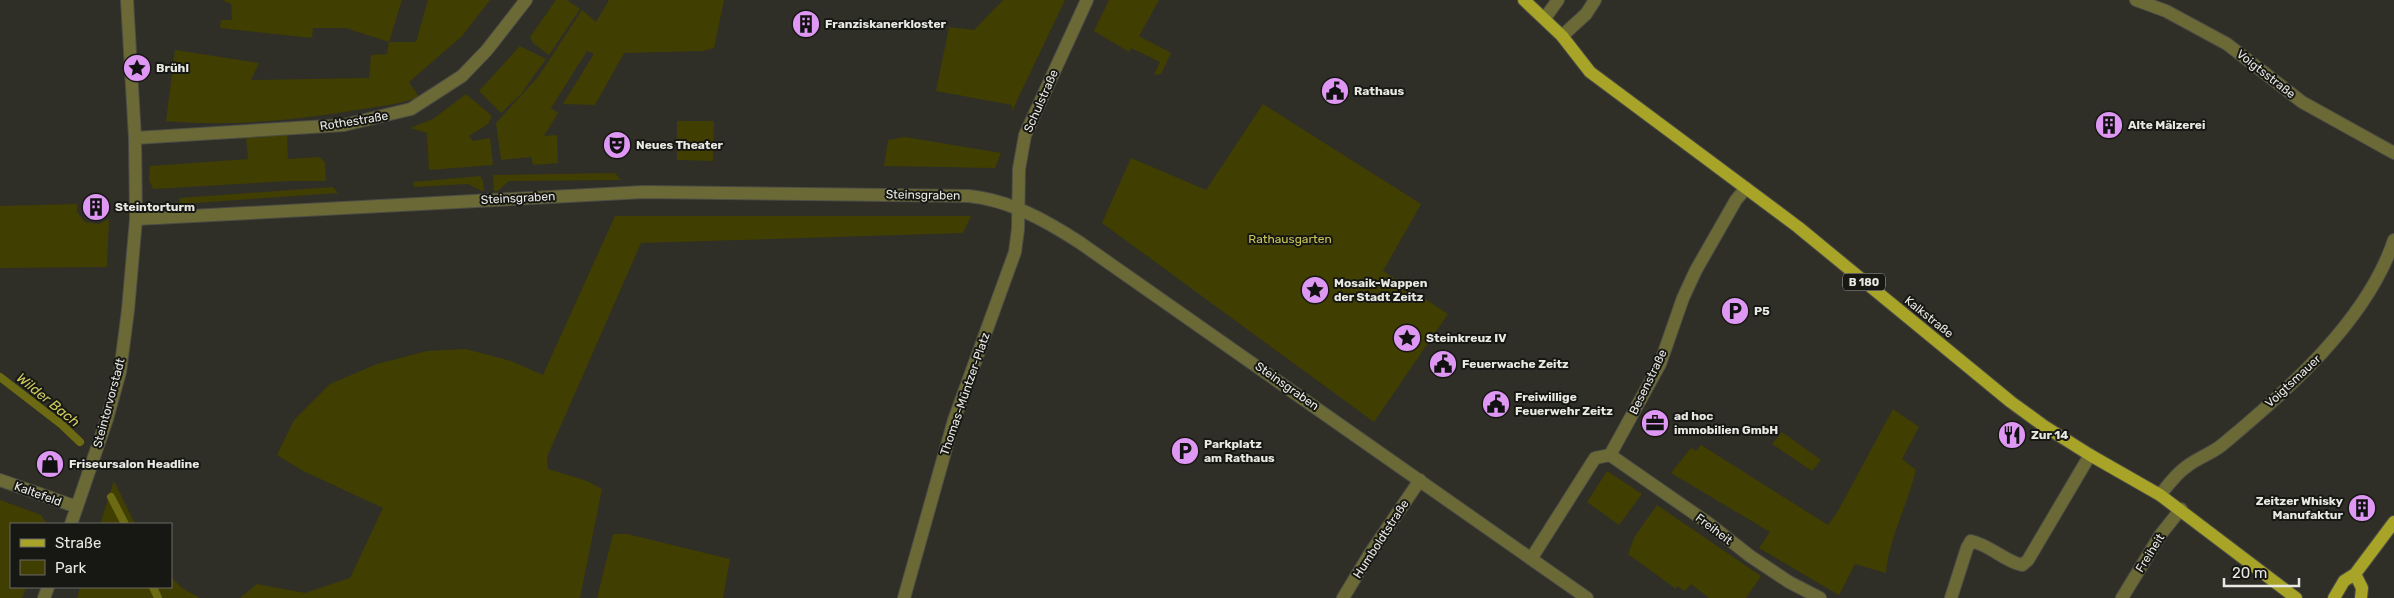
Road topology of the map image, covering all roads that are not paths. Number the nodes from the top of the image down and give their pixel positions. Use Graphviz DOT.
graph roads {
  1 [pos="127,0"];
  2 [pos="526,0"];
  3 [pos="1087,0"];
  4 [pos="1524,0"];
  5 [pos="1558,0"];
  6 [pos="1595,0"];
  7 [pos="2136,0"];
  8 [pos="1545,18"];
  9 [pos="1562,36"];
  10 [pos="135,138"];
  11 [pos="2394,154"];
  12 [pos="1746,188"];
  13 [pos="1018,208"];
  14 [pos="136,219"];
  15 [pos="2394,240"];
  16 [pos="1610,455"];
  17 [pos="2090,455"];
  18 [pos="0,480"];
  19 [pos="1420,480"];
  20 [pos="2160,495"];
  21 [pos="79,501"];
  22 [pos="2181,509"];
  23 [pos="2394,522"];
  24 [pos="71,523"];
  25 [pos="1531,559"];
  26 [pos="2355,574"];
  27 [pos="904,598"];
  28 [pos="1342,598"];
  29 [pos="1588,598"];
  30 [pos="1820,598"];
  31 [pos="1951,598"];
  32 [pos="2122,598"];
  33 [pos="2296,598"];
  34 [pos="2334,598"];
  35 [pos="2361,598"];
  1 -- 10 [label="street"];
  2 -- 10 [label="street, Rothestraße"];
  3 -- 13 [label="street, Schulstraße"];
  4 -- 8 [label="main road, B 180"];
  5 -- 8 [label="street"];
  6 -- 9 [label="street"];
  7 -- 11 [label="street, Voigtsstraße"];
  8 -- 9 [label="main road, B 180"];
  9 -- 12 [label="main road, Kalkstraße / B 180"];
  10 -- 14 [label="street"];
  12 -- 16 [label="street, Besenstraße"];
  12 -- 17 [label="main road, Kalkstraße / B 180"];
  13 -- 14 [label="street, Steinsgraben"];
  13 -- 19 [label="street, Steinsgraben"];
  13 -- 27 [label="street, Thomas-Müntzer-Platz"];
  14 -- 21 [label="street, Steintorvorstadt"];
  15 -- 20 [label="street, Voigtsmauer"];
  16 -- 25 [label="street"];
  16 -- 30 [label="street, Freiheit"];
  17 -- 20 [label="main road, Kalkstraße / B 180"];
  17 -- 31 [label="street"];
  18 -- 21 [label="street, Kaltefeld"];
  19 -- 25 [label="street, Steinsgraben"];
  19 -- 28 [label="street, Humboldtstraße"];
  20 -- 22 [label="main road, Kalkstraße / B 180"];
  21 -- 24 [label="street, Steintorvorstadt"];
  22 -- 32 [label="street, Freiheit"];
  22 -- 33 [label="main road, Kalkstraße / B 180"];
  23 -- 26 [label="main road"];
  25 -- 29 [label="street, Steinsgraben"];
  26 -- 34 [label="main road"];
  26 -- 35 [label="main road"];
}
